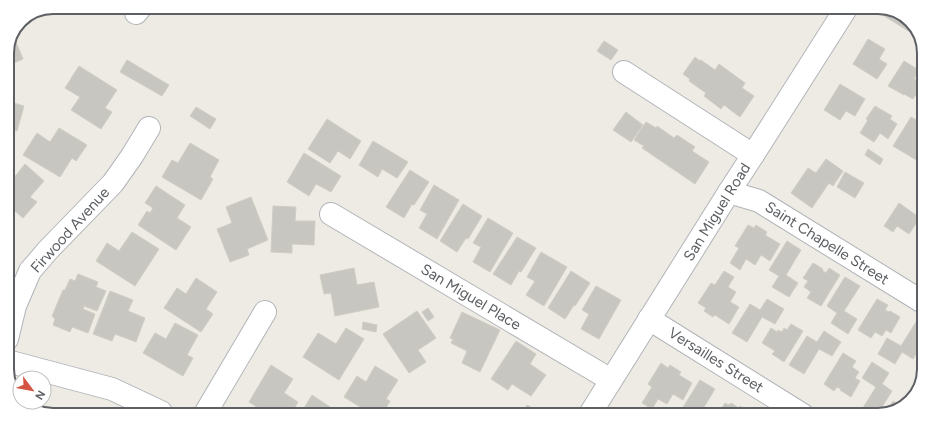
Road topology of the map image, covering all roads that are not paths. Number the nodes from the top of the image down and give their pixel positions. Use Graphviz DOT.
graph roads {
  1 [pos="842,14"];
  2 [pos="624,72"];
  3 [pos="150,128"];
  4 [pos="753,155"];
  5 [pos="729,192"];
  6 [pos="331,214"];
  7 [pos="917,299"];
  8 [pos="14,310"];
  9 [pos="265,312"];
  10 [pos="649,319"];
  11 [pos="14,363"];
  12 [pos="611,380"];
  13 [pos="152,408"];
  14 [pos="208,408"];
  15 [pos="594,408"];
  16 [pos="792,408"];
  1 -- 4 [label="street, San Miguel Road"];
  2 -- 4 [label="street"];
  3 -- 8 [label="street, Firwood Avenue"];
  4 -- 5 [label="street, San Miguel Road"];
  5 -- 7 [label="street, Saint Chapelle Street"];
  5 -- 10 [label="street, San Miguel Road"];
  6 -- 12 [label="street, San Miguel Place"];
  9 -- 14 [label="street"];
  10 -- 12 [label="street, San Miguel Road"];
  10 -- 16 [label="street, Versailles Street"];
  11 -- 13 [label="street"];
  12 -- 15 [label="street, San Miguel Road"];
}
